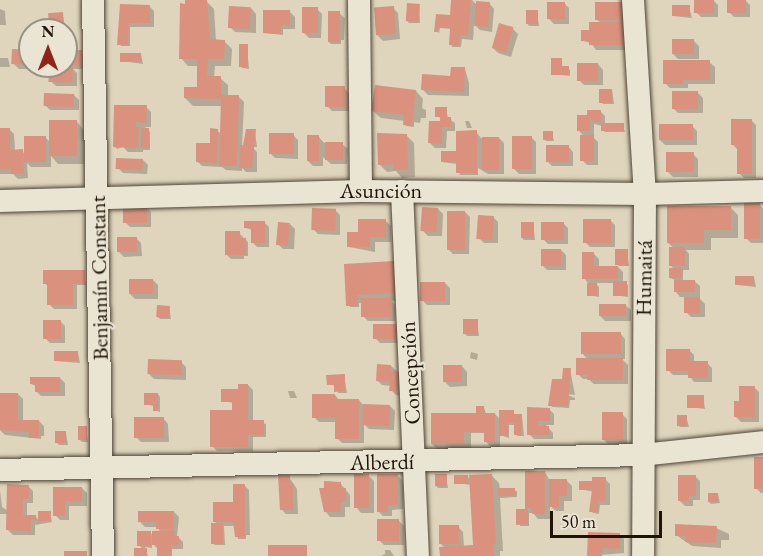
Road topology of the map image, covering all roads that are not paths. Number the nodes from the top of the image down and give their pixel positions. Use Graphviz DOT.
graph roads {
  1 [pos="93,0"];
  2 [pos="359,0"];
  3 [pos="633,0"];
  4 [pos="361,190"];
  5 [pos="402,190"];
  6 [pos="763,191"];
  7 [pos="645,194"];
  8 [pos="97,197"];
  9 [pos="0,201"];
  10 [pos="763,442"];
  11 [pos="642,455"];
  12 [pos="415,462"];
  13 [pos="103,468"];
  14 [pos="0,470"];
  15 [pos="103,556"];
  16 [pos="418,556"];
  17 [pos="644,556"];
  1 -- 8 [label="street, Benjamín Constant"];
  2 -- 4 [label="street"];
  3 -- 7 [label="street, Humaitá"];
  4 -- 5 [label="street, Asunción"];
  4 -- 8 [label="street, Asunción"];
  5 -- 7 [label="street, Asunción"];
  5 -- 12 [label="street, Concepción"];
  6 -- 7 [label="street, Asunción"];
  7 -- 11 [label="street, Humaitá"];
  8 -- 9 [label="street, Asunción"];
  8 -- 13 [label="street, Benjamín Constant"];
  10 -- 11 [label="street, Alberdí"];
  11 -- 12 [label="street, Alberdí"];
  11 -- 17 [label="street, Humaitá"];
  12 -- 13 [label="street, Alberdí"];
  12 -- 16 [label="street, Concepción"];
  13 -- 14 [label="street, Alberdí"];
  13 -- 15 [label="street, Benjamín Constant"];
}
